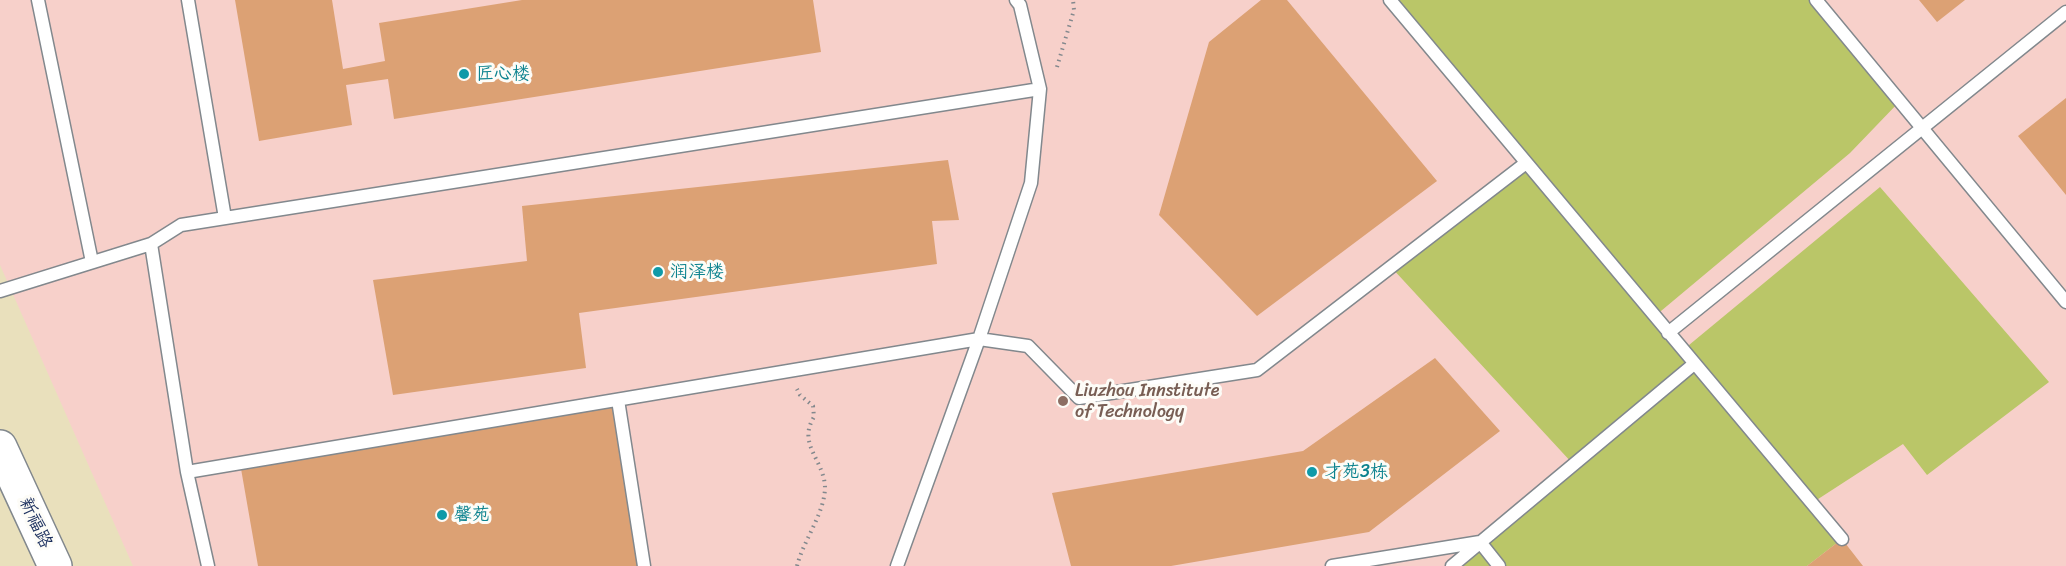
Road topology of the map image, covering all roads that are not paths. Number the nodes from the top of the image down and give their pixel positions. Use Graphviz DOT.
graph roads {
  1 [pos="38,0"];
  2 [pos="188,0"];
  3 [pos="1016,0"];
  4 [pos="1390,0"];
  5 [pos="1816,0"];
  6 [pos="2066,12"];
  7 [pos="1040,88"];
  8 [pos="1922,128"];
  9 [pos="1526,163"];
  10 [pos="225,218"];
  11 [pos="151,244"];
  12 [pos="92,262"];
  13 [pos="0,291"];
  14 [pos="2066,302"];
  15 [pos="1668,333"];
  16 [pos="979,339"];
  17 [pos="1694,364"];
  18 [pos="618,400"];
  19 [pos="0,447"];
  20 [pos="187,472"];
  21 [pos="1842,539"];
  22 [pos="1480,542"];
  23 [pos="55,566"];
  24 [pos="208,566"];
  25 [pos="644,566"];
  26 [pos="897,566"];
  27 [pos="1332,566"];
  28 [pos="1452,566"];
  29 [pos="1499,566"];
  1 -- 12 [label="lane"];
  2 -- 10 [label="lane"];
  3 -- 7 [label="lane"];
  4 -- 9 [label="lane"];
  5 -- 8 [label="lane"];
  6 -- 8 [label="lane"];
  7 -- 10 [label="lane"];
  7 -- 16 [label="lane"];
  8 -- 14 [label="lane"];
  8 -- 15 [label="lane"];
  9 -- 15 [label="lane"];
  9 -- 16 [label="lane"];
  10 -- 11 [label="lane"];
  11 -- 12 [label="lane"];
  11 -- 20 [label="lane"];
  12 -- 13 [label="lane"];
  15 -- 17 [label="lane"];
  16 -- 18 [label="lane"];
  16 -- 26 [label="lane"];
  17 -- 21 [label="lane"];
  17 -- 22 [label="lane"];
  18 -- 20 [label="lane"];
  18 -- 25 [label="lane"];
  19 -- 23 [label="street, 新福路"];
  20 -- 24 [label="lane"];
  22 -- 27 [label="lane"];
  22 -- 28 [label="lane"];
  22 -- 29 [label="lane"];
}
